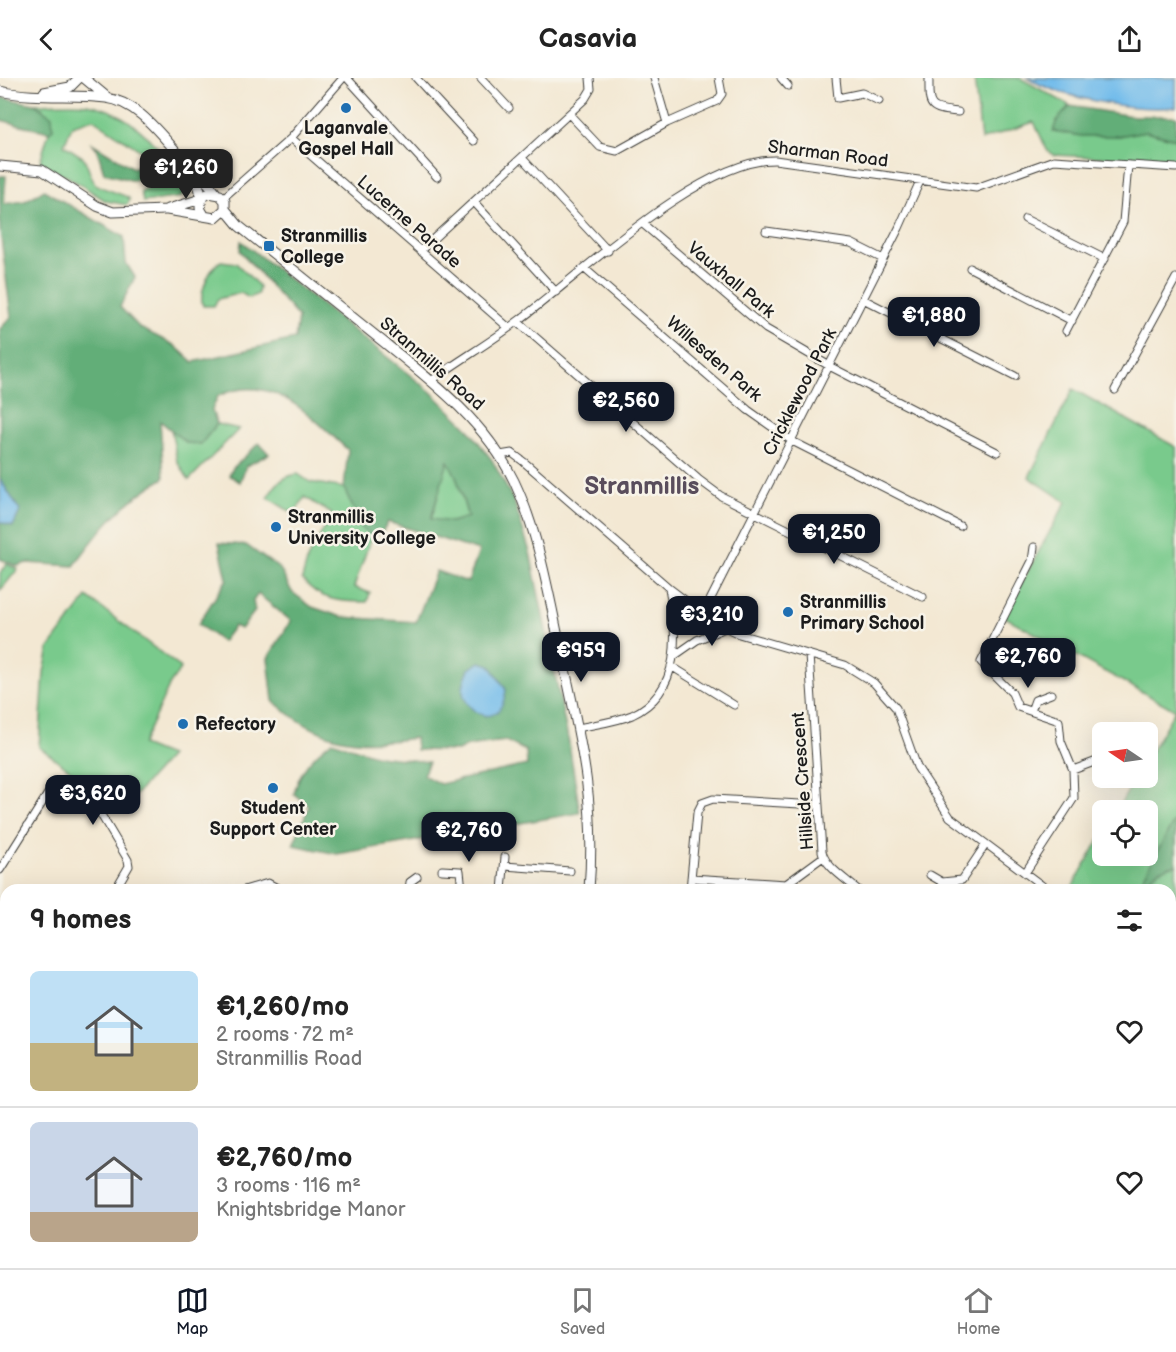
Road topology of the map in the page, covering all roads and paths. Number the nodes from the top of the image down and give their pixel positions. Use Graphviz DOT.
graph roads {
  1 [pos="79,78"];
  2 [pos="84,78"];
  3 [pos="345,78"];
  4 [pos="416,78"];
  5 [pos="481,78"];
  6 [pos="590,78"];
  7 [pos="654,78"];
  8 [pos="719,78"];
  9 [pos="781,78"];
  10 [pos="836,78"];
  11 [pos="929,78"];
  12 [pos="788,87"];
  13 [pos="0,91"];
  14 [pos="27,95"];
  15 [pos="108,98"];
  16 [pos="879,101"];
  17 [pos="509,108"];
  18 [pos="958,112"];
  19 [pos="569,114"];
  20 [pos="667,123"];
  21 [pos="291,138"];
  22 [pos="474,141"];
  23 [pos="522,158"];
  24 [pos="1128,165"];
  25 [pos="0,166"];
  26 [pos="1176,168"];
  27 [pos="194,170"];
  28 [pos="436,177"];
  29 [pos="920,181"];
  30 [pos="219,196"];
  31 [pos="202,198"];
  32 [pos="474,202"];
  33 [pos="165,210"];
  34 [pos="222,213"];
  35 [pos="204,215"];
  36 [pos="1025,219"];
  37 [pos="643,224"];
  38 [pos="766,231"];
  39 [pos="420,251"];
  40 [pos="608,251"];
  41 [pos="884,259"];
  42 [pos="1105,259"];
  43 [pos="970,268"];
  44 [pos="585,269"];
  45 [pos="1176,278"];
  46 [pos="555,292"];
  47 [pos="863,299"];
  48 [pos="1072,321"];
  49 [pos="518,322"];
  50 [pos="509,328"];
  51 [pos="1066,331"];
  52 [pos="830,366"];
  53 [pos="1015,376"];
  54 [pos="431,381"];
  55 [pos="1115,390"];
  56 [pos="792,441"];
  57 [pos="997,452"];
  58 [pos="500,455"];
  59 [pos="756,512"];
  60 [pos="960,526"];
  61 [pos="1034,547"];
  62 [pos="669,588"];
  63 [pos="923,597"];
  64 [pos="703,614"];
  65 [pos="725,628"];
  66 [pos="809,655"];
  67 [pos="674,656"];
  68 [pos="671,666"];
  69 [pos="1051,694"];
  70 [pos="734,705"];
  71 [pos="1031,711"];
  72 [pos="578,728"];
  73 [pos="1092,763"];
  74 [pos="1073,770"];
  75 [pos="818,804"];
  76 [pos="986,844"];
  77 [pos="505,857"];
  78 [pos="823,857"];
  79 [pos="504,866"];
  80 [pos="0,870"];
  81 [pos="442,870"];
  82 [pos="570,872"];
  83 [pos="1025,873"];
  84 [pos="930,874"];
  85 [pos="417,876"];
  86 [pos="691,878"];
  87 [pos="118,884"];
  88 [pos="410,884"];
  89 [pos="461,884"];
  90 [pos="502,884"];
  91 [pos="589,884"];
  92 [pos="690,884"];
  93 [pos="852,884"];
  94 [pos="1040,884"];
  1 -- 14 [label="street"];
  2 -- 15 [label="street"];
  3 -- 21 [label="street"];
  3 -- 28 [label="street"];
  4 -- 22 [label="street"];
  5 -- 17 [label="street"];
  6 -- 19 [label="street"];
  7 -- 20 [label="street"];
  8 -- 20 [label="street"];
  9 -- 12 [label="street"];
  10 -- 16 [label="street"];
  11 -- 18 [label="street"];
  13 -- 14 [label="street"];
  14 -- 15 [label="street"];
  15 -- 27 [label="street"];
  19 -- 20 [label="street"];
  19 -- 23 [label="street"];
  21 -- 30 [label="street"];
  21 -- 39 [label="street, Lucerne Parade"];
  23 -- 32 [label="street"];
  23 -- 40 [label="street"];
  24 -- 26 [label="street, Sharman Road"];
  24 -- 29 [label="street, Sharman Road"];
  24 -- 42 [label="street"];
  25 -- 33 [label="street"];
  27 -- 30 [label="street"];
  27 -- 31 [label="street"];
  29 -- 37 [label="street, Sharman Road"];
  29 -- 41 [label="street, Cricklewood Park"];
  30 -- 31 [label="street"];
  30 -- 34 [label="street"];
  31 -- 33 [label="street"];
  31 -- 35 [label="street"];
  32 -- 39 [label="street"];
  32 -- 46 [label="street"];
  33 -- 35 [label="street"];
  34 -- 35 [label="street"];
  34 -- 54 [label="street, Stranmillis Road"];
  36 -- 42 [label="street"];
  37 -- 40 [label="street, Sharman Road"];
  37 -- 52 [label="street, Vauxhall Park"];
  38 -- 41 [label="street"];
  39 -- 50 [label="street, Lucerne Parade"];
  40 -- 44 [label="street, Sharman Road"];
  41 -- 47 [label="street, Cricklewood Park"];
  42 -- 48 [label="street"];
  43 -- 48 [label="street"];
  44 -- 46 [label="street, Sharman Road"];
  44 -- 56 [label="street, Willesden Park"];
  45 -- 55 [label="street"];
  46 -- 49 [label="street, Sharman Road"];
  47 -- 52 [label="street, Cricklewood Park"];
  47 -- 53 [label="street"];
  48 -- 51 [label="street"];
  49 -- 50 [label="street, Sharman Road"];
  49 -- 59 [label="street"];
  50 -- 54 [label="street, Sharman Road"];
  52 -- 56 [label="street, Cricklewood Park"];
  52 -- 57 [label="street, Vauxhall Park"];
  54 -- 58 [label="street, Stranmillis Road"];
  56 -- 59 [label="street, Cricklewood Park"];
  56 -- 60 [label="street, Willesden Park"];
  58 -- 62 [label="street"];
  58 -- 72 [label="street, Stranmillis Road"];
  59 -- 63 [label="street"];
  59 -- 64 [label="street, Cricklewood Park"];
  61 -- 71 [label="street"];
  62 -- 64 [label="street"];
  62 -- 67 [label="street"];
  64 -- 65 [label="street"];
  65 -- 66 [label="street"];
  65 -- 67 [label="street"];
  66 -- 75 [label="street, Hillside Crescent"];
  66 -- 76 [label="street"];
  67 -- 68 [label="street"];
  68 -- 70 [label="street"];
  68 -- 72 [label="street"];
  69 -- 71 [label="street"];
  71 -- 74 [label="street"];
  72 -- 91 [label="street, Stranmillis Road"];
  73 -- 74 [label="street"];
  74 -- 83 [label="street"];
  75 -- 78 [label="street, Hillside Crescent"];
  75 -- 86 [label="street"];
  76 -- 83 [label="street"];
  76 -- 84 [label="street"];
  77 -- 79 [label="street"];
  78 -- 86 [label="street"];
  78 -- 93 [label="street, Hillside Crescent"];
  79 -- 82 [label="street"];
  79 -- 90 [label="street"];
  80 -- 87 [label="street"];
  81 -- 89 [label="street"];
  83 -- 94 [label="street"];
  85 -- 88 [label="street"];
  86 -- 92 [label="street"];
}
